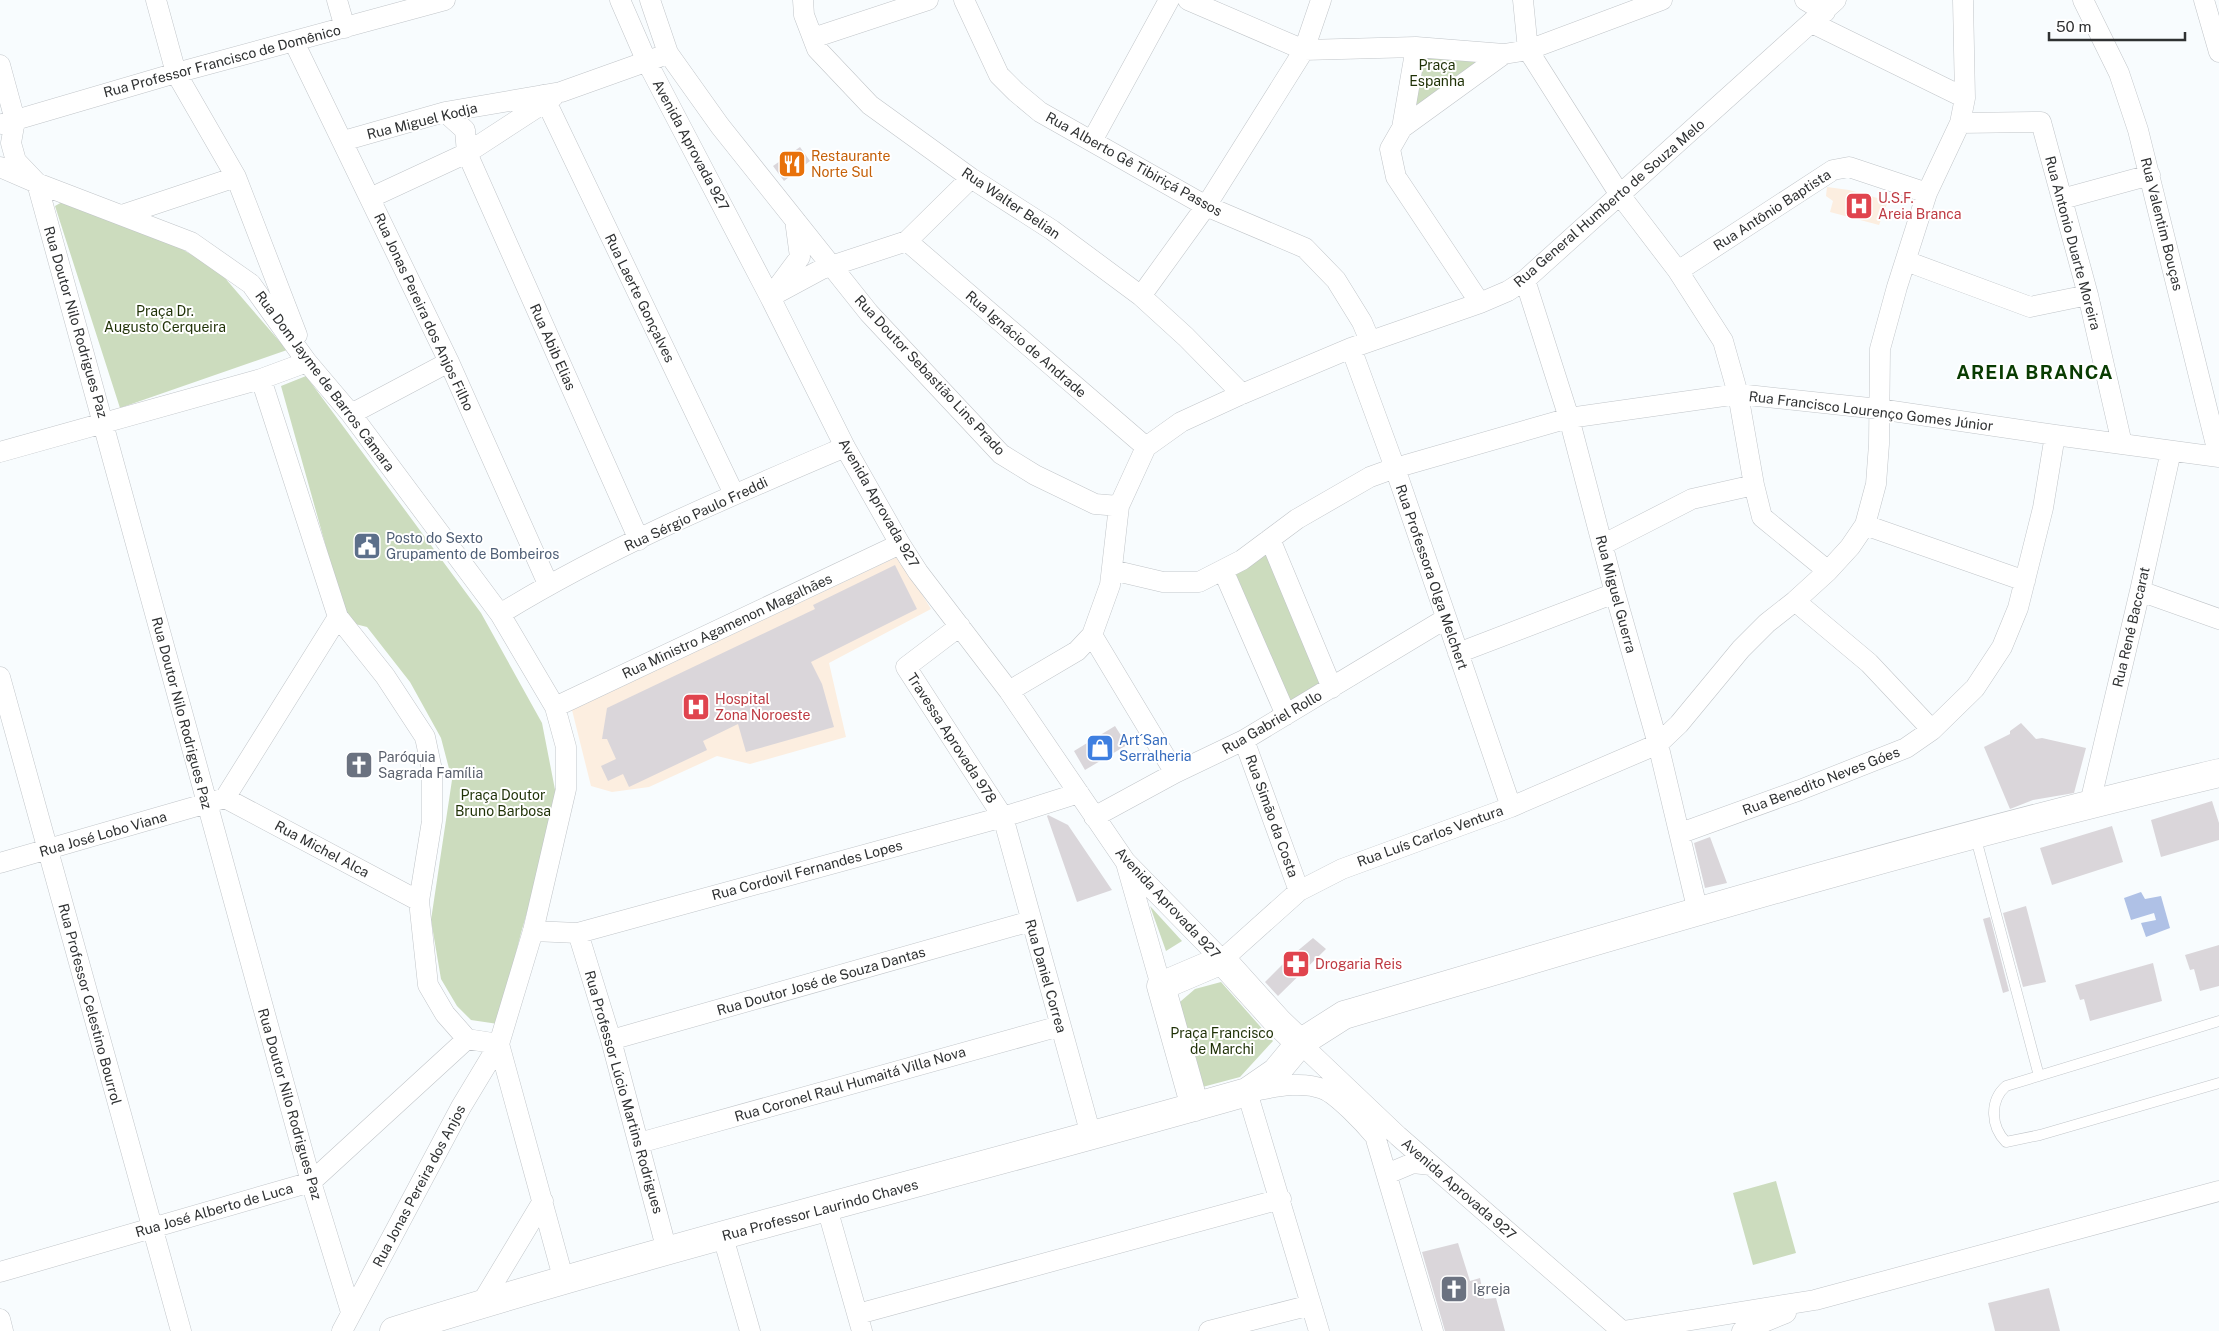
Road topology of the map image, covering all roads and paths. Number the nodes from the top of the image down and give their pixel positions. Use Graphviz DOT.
graph roads {
  1 [pos="156,0"];
  2 [pos="337,0"];
  3 [pos="445,0"];
  4 [pos="620,0"];
  5 [pos="650,0"];
  6 [pos="803,0"];
  7 [pos="928,0"];
  8 [pos="964,0"];
  9 [pos="1169,0"];
  10 [pos="1188,0"];
  11 [pos="1321,0"];
  12 [pos="1523,0"];
  13 [pos="1662,0"];
  14 [pos="1805,0"];
  15 [pos="1963,0"];
  16 [pos="2083,0"];
  17 [pos="2204,0"];
  18 [pos="1825,12"];
  19 [pos="345,28"];
  20 [pos="812,38"];
  21 [pos="294,42"];
  22 [pos="1416,48"];
  23 [pos="1304,50"];
  24 [pos="1528,50"];
  25 [pos="2219,52"];
  26 [pos="668,53"];
  27 [pos="1504,54"];
  28 [pos="647,62"];
  29 [pos="0,65"];
  30 [pos="176,73"];
  31 [pos="550,96"];
  32 [pos="1965,98"];
  33 [pos="445,112"];
  34 [pos="7,122"];
  35 [pos="1960,123"];
  36 [pos="1402,128"];
  37 [pos="343,141"];
  38 [pos="1092,142"];
  39 [pos="467,153"];
  40 [pos="0,167"];
  41 [pos="2150,176"];
  42 [pos="236,177"];
  43 [pos="971,178"];
  44 [pos="37,183"];
  45 [pos="1927,193"];
  46 [pos="1620,194"];
  47 [pos="370,198"];
  48 [pos="2062,199"];
  49 [pos="1206,206"];
  50 [pos="122,215"];
  51 [pos="795,218"];
  52 [pos="907,241"];
  53 [pos="1906,261"];
  54 [pos="832,267"];
  55 [pos="1678,271"];
  56 [pos="1525,280"];
  57 [pos="2088,295"];
  58 [pos="771,296"];
  59 [pos="1141,296"];
  60 [pos="1480,303"];
  61 [pos="1370,341"];
  62 [pos="1351,348"];
  63 [pos="307,362"];
  64 [pos="449,362"];
  65 [pos="261,379"];
  66 [pos="1242,394"];
  67 [pos="1738,394"];
  68 [pos="1880,410"];
  69 [pos="351,414"];
  70 [pos="1569,418"];
  71 [pos="104,424"];
  72 [pos="2055,435"];
  73 [pos="2122,444"];
  74 [pos="845,447"];
  75 [pos="1146,447"];
  76 [pos="2171,451"];
  77 [pos="0,452"];
  78 [pos="2219,457"];
  79 [pos="1395,468"];
  80 [pos="1754,485"];
  81 [pos="734,494"];
  82 [pos="1119,506"];
  83 [pos="1865,525"];
  84 [pos="1270,539"];
  85 [pos="639,540"];
  86 [pos="900,544"];
  87 [pos="1602,545"];
  88 [pos="1112,570"];
  89 [pos="1223,570"];
  90 [pos="1828,571"];
  91 [pos="2025,581"];
  92 [pos="548,584"];
  93 [pos="2140,591"];
  94 [pos="1615,593"];
  95 [pos="1795,601"];
  96 [pos="500,614"];
  97 [pos="338,618"];
  98 [pos="1445,619"];
  99 [pos="2219,619"];
  100 [pos="960,626"];
  101 [pos="1092,635"];
  102 [pos="1458,653"];
  103 [pos="0,677"];
  104 [pos="1332,688"];
  105 [pos="1010,691"];
  106 [pos="554,707"];
  107 [pos="1286,715"];
  108 [pos="1932,730"];
  109 [pos="1244,740"];
  110 [pos="1658,744"];
  111 [pos="2219,772"];
  112 [pos="1176,773"];
  113 [pos="1079,793"];
  114 [pos="216,801"];
  115 [pos="2090,803"];
  116 [pos="1511,807"];
  117 [pos="1003,817"];
  118 [pos="1094,817"];
  119 [pos="1681,833"];
  120 [pos="1976,835"];
  121 [pos="48,850"];
  122 [pos="1125,861"];
  123 [pos="0,863"];
  124 [pos="1300,891"];
  125 [pos="419,901"];
  126 [pos="1698,912"];
  127 [pos="1031,921"];
  128 [pos="533,931"];
  129 [pos="578,933"];
  130 [pos="1222,960"];
  131 [pos="1161,986"];
  132 [pos="2219,1021"];
  133 [pos="1060,1026"];
  134 [pos="468,1039"];
  135 [pos="611,1040"];
  136 [pos="1300,1043"];
  137 [pos="499,1044"];
  138 [pos="2039,1076"];
  139 [pos="2219,1083"];
  140 [pos="1247,1092"];
  141 [pos="1195,1106"];
  142 [pos="1091,1135"];
  143 [pos="639,1143"];
  144 [pos="1431,1165"];
  145 [pos="1388,1174"];
  146 [pos="311,1182"];
  147 [pos="2219,1191"];
  148 [pos="1281,1199"];
  149 [pos="543,1201"];
  150 [pos="827,1208"];
  151 [pos="152,1229"];
  152 [pos="723,1237"];
  153 [pos="667,1251"];
  154 [pos="0,1272"];
  155 [pos="564,1281"];
  156 [pos="1815,1300"];
  157 [pos="481,1304"];
  158 [pos="1310,1305"];
  159 [pos="351,1312"];
  160 [pos="0,1319"];
  161 [pos="860,1322"];
  162 [pos="3,1331"];
  163 [pos="181,1331"];
  164 [pos="342,1331"];
  165 [pos="394,1331"];
  166 [pos="750,1331"];
  167 [pos="1209,1331"];
  168 [pos="1319,1331"];
  169 [pos="1433,1331"];
  170 [pos="1622,1331"];
  171 [pos="1742,1331"];
  1 -- 30 [label="street"];
  2 -- 19 [label="street"];
  3 -- 19 [label="street, Rua Professor Francisco de Domênico"];
  4 -- 28 [label="street, Avenida Aprovada 927"];
  5 -- 26 [label="street, Rua Doutor Sebastião Lins Prado"];
  6 -- 20 [label="street, Rua Walter Belian"];
  7 -- 20 [label="street"];
  8 -- 38 [label="street, Rua Alberto Gê Tibiriçá Passos"];
  9 -- 38 [label="street"];
  10 -- 23 [label="street"];
  11 -- 23 [label="street"];
  12 -- 24 [label="street"];
  13 -- 24 [label="street"];
  14 -- 18 [label="street"];
  15 -- 32 [label="street"];
  16 -- 41 [label="street, Rua Valentim Bouças"];
  17 -- 25 [label="street"];
  18 -- 32 [label="street"];
  18 -- 46 [label="street, Rua General Humberto de Souza Melo"];
  19 -- 21 [label="street, Rua Professor Francisco de Domênico"];
  20 -- 43 [label="street, Rua Walter Belian"];
  21 -- 30 [label="street, Rua Professor Francisco de Domênico"];
  21 -- 37 [label="street, Rua Jonas Pereira dos Anjos Filho"];
  22 -- 23 [label="street"];
  22 -- 27 [label="street"];
  22 -- 36 [label="street"];
  23 -- 49 [label="street"];
  24 -- 27 [label="street"];
  24 -- 46 [label="street"];
  26 -- 28 [label="street, Rua Miguel Kodja"];
  26 -- 51 [label="street, Rua Doutor Sebastião Lins Prado"];
  27 -- 36 [label="street"];
  28 -- 31 [label="street, Rua Miguel Kodja"];
  28 -- 58 [label="street, Avenida Aprovada 927"];
  29 -- 34 [label="street"];
  30 -- 34 [label="street, Rua Professor Francisco de Domênico"];
  30 -- 42 [label="street"];
  31 -- 33 [label="street, Rua Miguel Kodja"];
  31 -- 39 [label="street, Rua Miguel Kodja"];
  31 -- 81 [label="street, Rua Laerte Gonçalves"];
  32 -- 35 [label="street"];
  33 -- 37 [label="street, Rua Miguel Kodja"];
  33 -- 39 [label="street, Rua Abib Elias"];
  34 -- 44 [label="street, Rua Doutor Nilo Rodrigues Paz"];
  35 -- 45 [label="street"];
  35 -- 48 [label="street, Rua Antonio Duarte Moreira"];
  36 -- 60 [label="street"];
  37 -- 47 [label="street, Rua Jonas Pereira dos Anjos Filho"];
  38 -- 49 [label="street, Rua Alberto Gê Tibiriçá Passos"];
  39 -- 47 [label="street, Rua Miguel Kodja"];
  39 -- 85 [label="street, Rua Abib Elias"];
  40 -- 44 [label="street, Rua Dom Jayme de Barros Câmara"];
  41 -- 48 [label="street"];
  41 -- 78 [label="street, Rua Valentim Bouças"];
  42 -- 50 [label="street"];
  42 -- 63 [label="street"];
  43 -- 52 [label="street"];
  43 -- 59 [label="street, Rua Walter Belian"];
  44 -- 50 [label="street, Rua Dom Jayme de Barros Câmara"];
  44 -- 71 [label="street, Rua Doutor Nilo Rodrigues Paz"];
  45 -- 53 [label="street"];
  45 -- 55 [label="street, Rua Antônio Baptista"];
  46 -- 55 [label="street"];
  46 -- 56 [label="street, Rua General Humberto de Souza Melo"];
  47 -- 64 [label="street, Rua Jonas Pereira dos Anjos Filho"];
  48 -- 57 [label="street, Rua Antonio Duarte Moreira"];
  49 -- 59 [label="street"];
  49 -- 61 [label="street, Rua Alberto Gê Tibiriçá Passos"];
  50 -- 63 [label="street, Rua Dom Jayme de Barros Câmara"];
  51 -- 54 [label="street, Rua Doutor Sebastião Lins Prado"];
  51 -- 58 [label="street"];
  52 -- 54 [label="street"];
  52 -- 75 [label="street, Rua Ignácio de Andrade"];
  53 -- 57 [label="street"];
  53 -- 68 [label="street"];
  54 -- 58 [label="street"];
  54 -- 82 [label="street, Rua Doutor Sebastião Lins Prado"];
  55 -- 67 [label="street"];
  56 -- 60 [label="street, Rua General Humberto de Souza Melo"];
  56 -- 70 [label="street, Rua Miguel Guerra"];
  57 -- 73 [label="street, Rua Antonio Duarte Moreira"];
  58 -- 74 [label="street, Avenida Aprovada 927"];
  59 -- 66 [label="street, Rua Walter Belian"];
  60 -- 61 [label="street, Rua General Humberto de Souza Melo"];
  61 -- 62 [label="street, Rua General Humberto de Souza Melo"];
  62 -- 66 [label="street, Rua General Humberto de Souza Melo"];
  62 -- 79 [label="street, Rua Professora Olga Melchert"];
  63 -- 65 [label="street"];
  63 -- 69 [label="street, Rua Dom Jayme de Barros Câmara"];
  64 -- 69 [label="street"];
  64 -- 92 [label="street, Rua Jonas Pereira dos Anjos Filho"];
  65 -- 71 [label="street"];
  65 -- 97 [label="street"];
  66 -- 75 [label="street, Rua General Humberto de Souza Melo"];
  67 -- 68 [label="street, Rua Francisco Lourenço Gomes Júnior"];
  67 -- 70 [label="street, Rua Francisco Lourenço Gomes Júnior"];
  67 -- 80 [label="street"];
  68 -- 72 [label="street, Rua Francisco Lourenço Gomes Júnior"];
  68 -- 83 [label="street"];
  69 -- 96 [label="street, Rua Dom Jayme de Barros Câmara"];
  70 -- 79 [label="street, Rua Francisco Lourenço Gomes Júnior"];
  70 -- 87 [label="street, Rua Miguel Guerra"];
  71 -- 77 [label="street"];
  71 -- 114 [label="street, Rua Doutor Nilo Rodrigues Paz"];
  72 -- 73 [label="street, Rua Francisco Lourenço Gomes Júnior"];
  72 -- 91 [label="street, Rua Benedito Neves Góes"];
  73 -- 76 [label="street, Rua Francisco Lourenço Gomes Júnior"];
  74 -- 81 [label="street, Rua Sérgio Paulo Freddi"];
  74 -- 86 [label="street, Avenida Aprovada 927"];
  75 -- 82 [label="street, Rua General Humberto de Souza Melo"];
  76 -- 78 [label="street, Rua Francisco Lourenço Gomes Júnior"];
  76 -- 93 [label="street, Rua René Baccarat"];
  79 -- 84 [label="street, Rua Francisco Lourenço Gomes Júnior"];
  79 -- 98 [label="street, Rua Professora Olga Melchert"];
  80 -- 87 [label="street"];
  80 -- 90 [label="street"];
  81 -- 85 [label="street, Rua Sérgio Paulo Freddi"];
  82 -- 88 [label="street, Rua General Humberto de Souza Melo"];
  83 -- 90 [label="street"];
  83 -- 91 [label="street"];
  84 -- 89 [label="street, Rua Francisco Lourenço Gomes Júnior"];
  84 -- 104 [label="street"];
  85 -- 92 [label="street, Rua Sérgio Paulo Freddi"];
  86 -- 100 [label="street, Avenida Aprovada 927"];
  86 -- 106 [label="street, Rua Ministro Agamenon Magalhães"];
  87 -- 94 [label="street, Rua Miguel Guerra"];
  88 -- 89 [label="street, Rua Francisco Lourenço Gomes Júnior"];
  88 -- 101 [label="street, Rua General Humberto de Souza Melo"];
  89 -- 107 [label="street"];
  90 -- 95 [label="street"];
  91 -- 108 [label="street, Rua Benedito Neves Góes"];
  92 -- 96 [label="street, Rua Sérgio Paulo Freddi"];
  93 -- 99 [label="street"];
  93 -- 115 [label="street, Rua René Baccarat"];
  94 -- 102 [label="street"];
  94 -- 110 [label="street, Rua Miguel Guerra"];
  95 -- 108 [label="street"];
  95 -- 110 [label="street"];
  96 -- 106 [label="street, Rua Dom Jayme de Barros Câmara"];
  97 -- 114 [label="street"];
  97 -- 125 [label="street"];
  98 -- 102 [label="street, Rua Professora Olga Melchert"];
  98 -- 104 [label="street, Rua Gabriel Rollo"];
  100 -- 105 [label="street, Avenida Aprovada 927"];
  100 -- 117 [label="street, Travessa Aprovada 978"];
  101 -- 105 [label="street, Rua General Humberto de Souza Melo"];
  101 -- 112 [label="street"];
  102 -- 116 [label="street, Rua Professora Olga Melchert"];
  103 -- 121 [label="street, Rua Professor Celestino Bourrol"];
  104 -- 107 [label="street, Rua Gabriel Rollo"];
  105 -- 113 [label="street, Avenida Aprovada 927"];
  106 -- 128 [label="street, Rua Dom Jayme de Barros Câmara"];
  107 -- 109 [label="street, Rua Gabriel Rollo"];
  108 -- 119 [label="street, Rua Benedito Neves Góes"];
  109 -- 112 [label="street, Rua Gabriel Rollo"];
  109 -- 124 [label="street, Rua Simão da Costa"];
  110 -- 116 [label="street, Rua Luís Carlos Ventura"];
  110 -- 119 [label="street, Rua Miguel Guerra"];
  111 -- 115 [label="street"];
  112 -- 118 [label="street, Rua Gabriel Rollo"];
  113 -- 117 [label="street, Rua Cordovil Fernandes Lopes"];
  113 -- 118 [label="street, Avenida Aprovada 927"];
  114 -- 121 [label="street, Rua José Lobo Viana"];
  114 -- 125 [label="street, Rua Michel Alca"];
  114 -- 146 [label="street, Rua Doutor Nilo Rodrigues Paz"];
  115 -- 120 [label="street"];
  116 -- 124 [label="street, Rua Luís Carlos Ventura"];
  117 -- 127 [label="street, Rua Daniel Correa"];
  117 -- 129 [label="street, Rua Cordovil Fernandes Lopes"];
  118 -- 122 [label="street, Avenida Aprovada 927"];
  119 -- 126 [label="street, Rua Miguel Guerra"];
  120 -- 126 [label="street"];
  120 -- 138 [label="lane"];
  121 -- 123 [label="street, Rua José Lobo Viana"];
  121 -- 151 [label="street, Rua Professor Celestino Bourrol"];
  122 -- 130 [label="street, Avenida Aprovada 927"];
  122 -- 131 [label="street"];
  124 -- 130 [label="street, Rua Luís Carlos Ventura"];
  125 -- 134 [label="street"];
  126 -- 136 [label="street"];
  127 -- 133 [label="street, Rua Daniel Correa"];
  127 -- 135 [label="street, Rua Doutor José de Souza Dantas"];
  128 -- 129 [label="street, Rua Cordovil Fernandes Lopes"];
  128 -- 137 [label="street, Rua Jonas Pereira dos Anjos"];
  129 -- 135 [label="street, Rua Professor Lúcio Martins Rodrigues"];
  130 -- 131 [label="street"];
  130 -- 136 [label="street, Avenida Aprovada 927"];
  131 -- 141 [label="street"];
  132 -- 138 [label="lane"];
  133 -- 142 [label="street, Rua Daniel Correa"];
  133 -- 143 [label="street, Rua Coronel Raul Humaitá Villa Nova"];
  134 -- 137 [label="street"];
  134 -- 146 [label="street, Rua José Alberto de Luca"];
  135 -- 143 [label="street, Rua Professor Lúcio Martins Rodrigues"];
  136 -- 140 [label="street"];
  136 -- 144 [label="street, Avenida Aprovada 927"];
  137 -- 149 [label="street"];
  137 -- 159 [label="street, Rua Jonas Pereira dos Anjos"];
  138 -- 139 [label="lane"];
  140 -- 141 [label="street, Rua Professor Laurindo Chaves"];
  140 -- 145 [label="street"];
  140 -- 148 [label="street"];
  141 -- 142 [label="street, Rua Professor Laurindo Chaves"];
  142 -- 150 [label="street, Rua Professor Laurindo Chaves"];
  143 -- 153 [label="street, Rua Professor Lúcio Martins Rodrigues"];
  144 -- 145 [label="street"];
  144 -- 170 [label="street, Avenida Aprovada 927"];
  145 -- 169 [label="street"];
  146 -- 151 [label="street, Rua José Alberto de Luca"];
  146 -- 159 [label="street, Rua Doutor Nilo Rodrigues Paz"];
  147 -- 156 [label="street"];
  148 -- 158 [label="street"];
  148 -- 161 [label="street"];
  149 -- 155 [label="street"];
  149 -- 157 [label="street"];
  150 -- 152 [label="street, Rua Professor Laurindo Chaves"];
  150 -- 161 [label="street"];
  151 -- 154 [label="street, Rua José Alberto de Luca"];
  151 -- 163 [label="street, Rua Professor Celestino Bourrol"];
  152 -- 153 [label="street, Rua Professor Laurindo Chaves"];
  152 -- 166 [label="street"];
  153 -- 155 [label="street, Rua Professor Laurindo Chaves"];
  155 -- 157 [label="street, Rua Professor Laurindo Chaves"];
  156 -- 170 [label="street"];
  156 -- 171 [label="street"];
  157 -- 165 [label="street, Rua Professor Laurindo Chaves"];
  158 -- 167 [label="street"];
  158 -- 168 [label="street"];
  159 -- 164 [label="street, Rua Jonas Pereira dos Anjos"];
  160 -- 162 [label="street"];
}
